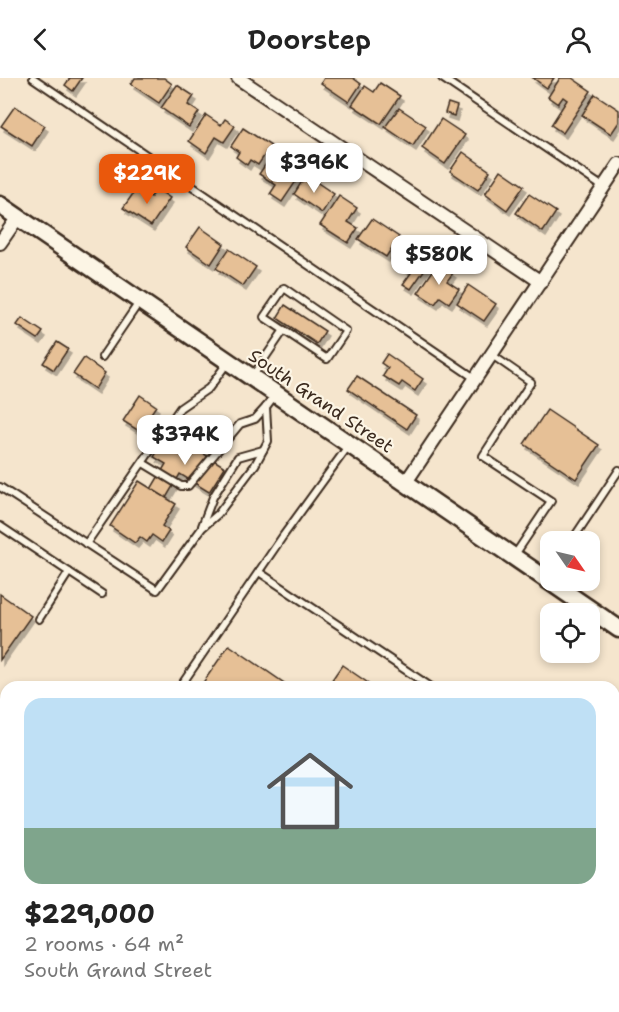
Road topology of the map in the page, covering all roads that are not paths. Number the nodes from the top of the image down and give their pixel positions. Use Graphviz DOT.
graph roads {
  1 [pos="33,78"];
  2 [pos="238,78"];
  3 [pos="442,78"];
  4 [pos="619,164"];
  5 [pos="603,187"];
  6 [pos="0,205"];
  7 [pos="18,217"];
  8 [pos="0,243"];
  9 [pos="541,282"];
  10 [pos="140,301"];
  11 [pos="284,330"];
  12 [pos="492,355"];
  13 [pos="102,357"];
  14 [pos="229,361"];
  15 [pos="252,377"];
  16 [pos="476,379"];
  17 [pos="271,400"];
  18 [pos="349,444"];
  19 [pos="263,450"];
  20 [pos="143,463"];
  21 [pos="619,470"];
  22 [pos="406,482"];
  23 [pos="0,487"];
  24 [pos="0,526"];
  25 [pos="202,528"];
  26 [pos="578,531"];
  27 [pos="86,544"];
  28 [pos="514,556"];
  29 [pos="540,571"];
  30 [pos="69,572"];
  31 [pos="259,572"];
  32 [pos="569,591"];
  33 [pos="102,594"];
  34 [pos="39,619"];
  35 [pos="619,629"];
  36 [pos="184,681"];
  37 [pos="422,681"];
  1 -- 16 [label="lane"];
  2 -- 9 [label="street"];
  3 -- 5 [label="lane"];
  4 -- 5 [label="street"];
  5 -- 9 [label="street"];
  6 -- 7 [label="main road, South Grand Street"];
  7 -- 8 [label="street"];
  7 -- 10 [label="main road, South Grand Street"];
  9 -- 12 [label="street"];
  10 -- 13 [label="lane"];
  10 -- 14 [label="main road, South Grand Street"];
  11 -- 11 [label="lane"];
  11 -- 15 [label="lane"];
  12 -- 16 [label="street"];
  12 -- 28 [label="lane"];
  14 -- 15 [label="main road, South Grand Street"];
  14 -- 20 [label="lane"];
  15 -- 17 [label="main road, South Grand Street"];
  16 -- 22 [label="street"];
  17 -- 18 [label="main road, South Grand Street"];
  17 -- 19 [label="lane"];
  17 -- 20 [label="lane"];
  18 -- 22 [label="main road, South Grand Street"];
  18 -- 31 [label="lane"];
  19 -- 25 [label="lane"];
  19 -- 25 [label="lane"];
  20 -- 27 [label="lane"];
  21 -- 26 [label="lane"];
  22 -- 28 [label="main road, South Grand Street"];
  23 -- 27 [label="lane"];
  24 -- 30 [label="lane"];
  25 -- 27 [label="lane"];
  28 -- 29 [label="main road, South Grand Street"];
  30 -- 33 [label="lane"];
  30 -- 34 [label="lane"];
  31 -- 36 [label="lane"];
  31 -- 37 [label="lane"];
  32 -- 35 [label="main road, South Grand Street"];
}
